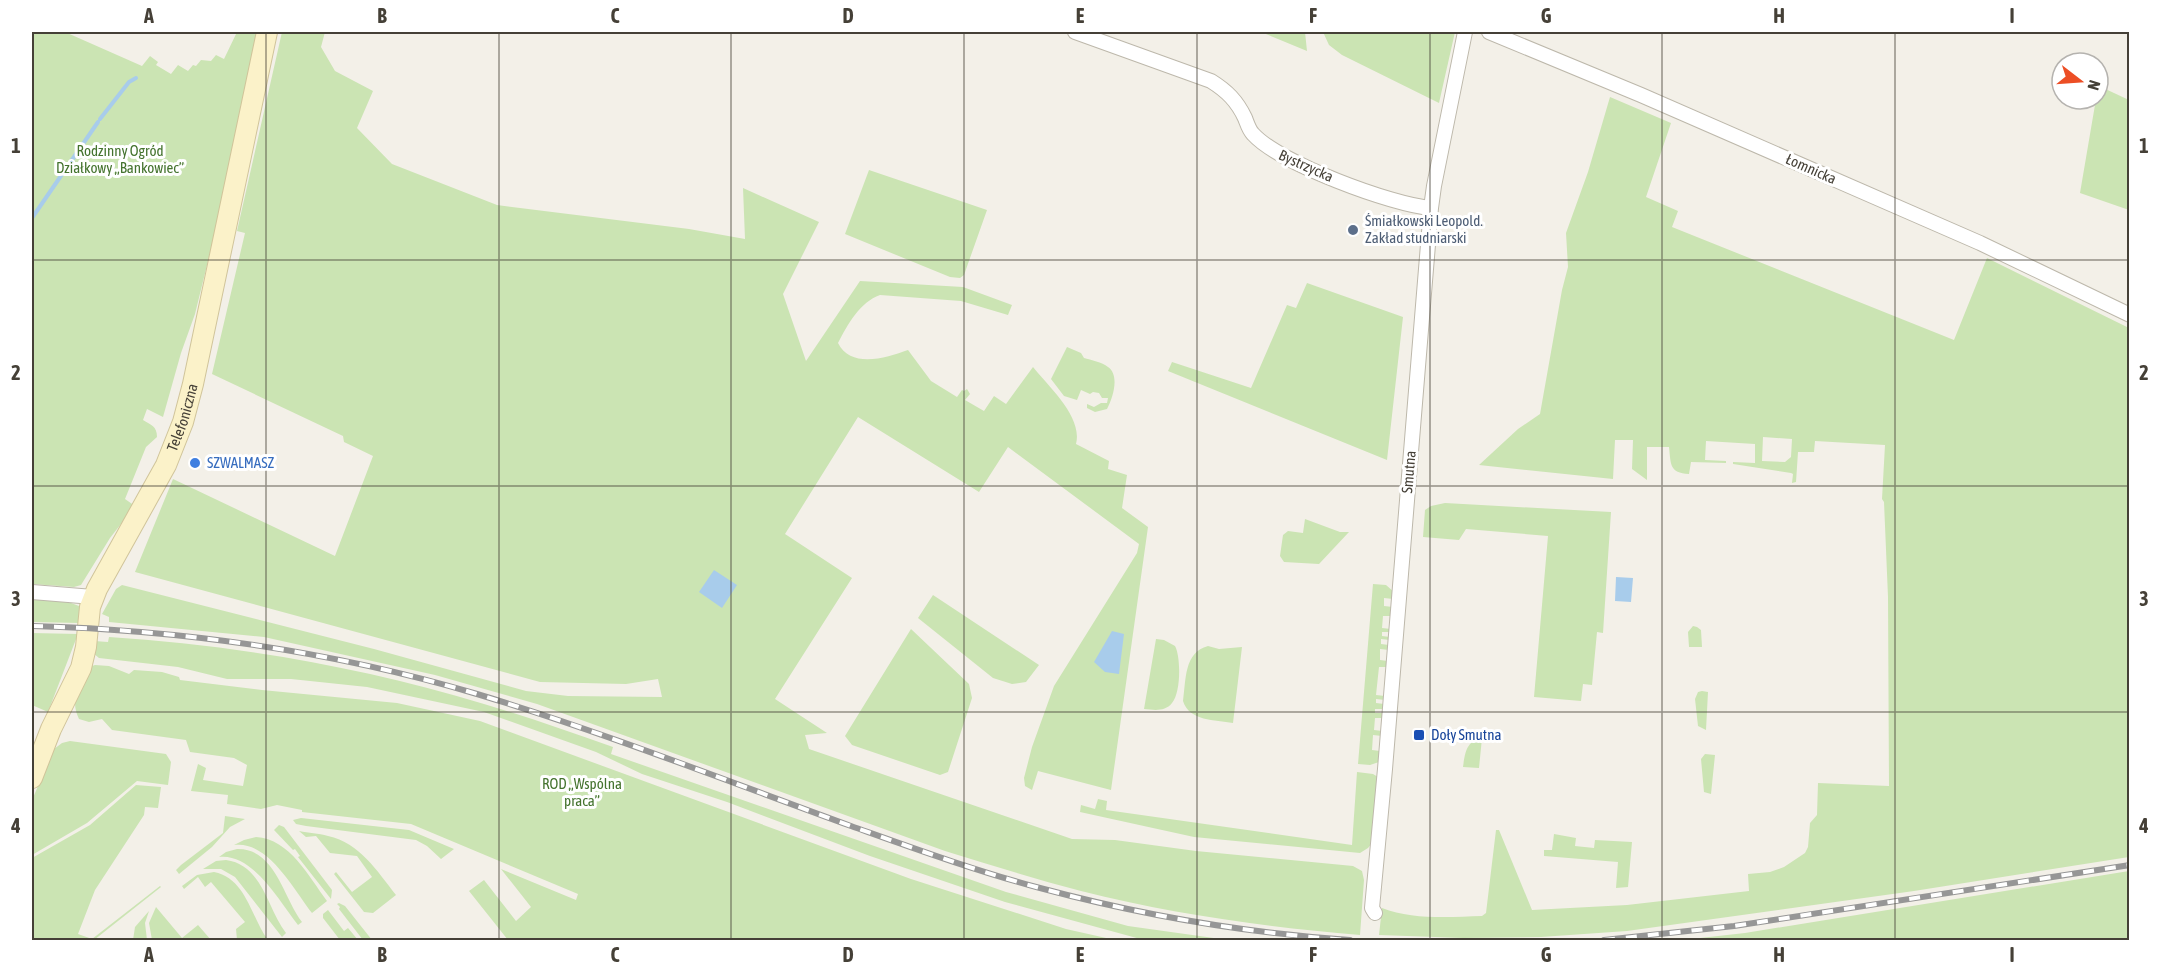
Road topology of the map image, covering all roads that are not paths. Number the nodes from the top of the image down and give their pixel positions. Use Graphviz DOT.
graph roads {
  1 [pos="267,32"];
  2 [pos="1075,32"];
  3 [pos="1465,32"];
  4 [pos="1489,32"];
  5 [pos="1431,208"];
  6 [pos="2130,315"];
  7 [pos="32,592"];
  8 [pos="93,597"];
  9 [pos="32,778"];
  10 [pos="1375,913"];
  1 -- 8 [label="street, Telefoniczna"];
  2 -- 5 [label="street, Bystrzycka"];
  3 -- 5 [label="street, Smutna"];
  4 -- 6 [label="street, Łomnicka"];
  5 -- 10 [label="street, Smutna"];
  7 -- 8 [label="street"];
  8 -- 9 [label="street, Telefoniczna"];
}
